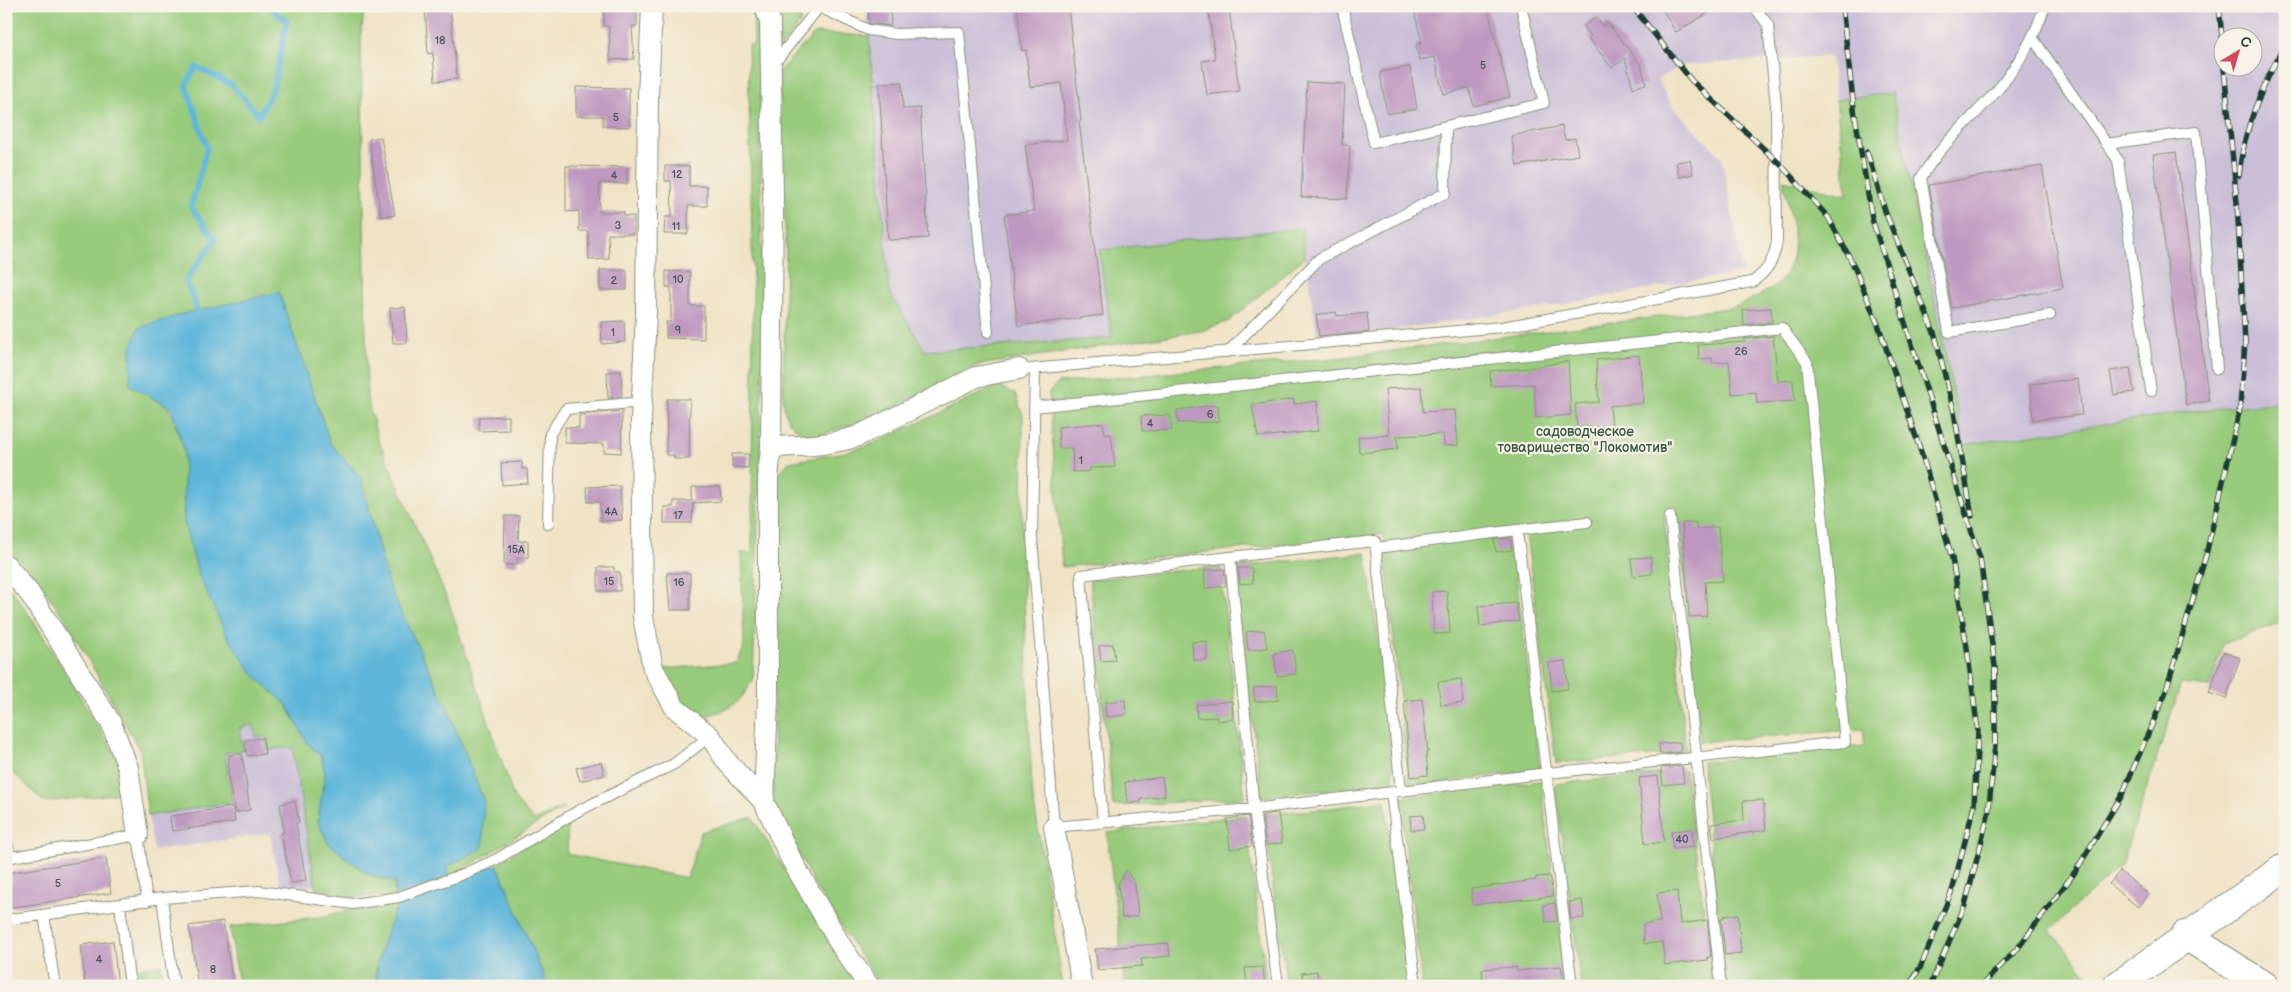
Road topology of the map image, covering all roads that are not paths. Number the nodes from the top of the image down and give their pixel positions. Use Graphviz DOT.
graph roads {
  1 [pos="652,6"];
  2 [pos="765,6"];
  3 [pos="1342,6"];
  4 [pos="1521,6"];
  5 [pos="1754,6"];
  6 [pos="2044,6"];
  7 [pos="818,7"];
  8 [pos="2032,37"];
  9 [pos="771,69"];
  10 [pos="1446,126"];
  11 [pos="2106,144"];
  12 [pos="2050,315"];
  13 [pos="988,332"];
  14 [pos="1228,352"];
  15 [pos="1027,369"];
  16 [pos="2217,369"];
  17 [pos="2151,391"];
  18 [pos="642,402"];
  19 [pos="1034,407"];
  20 [pos="771,447"];
  21 [pos="1670,516"];
  22 [pos="1587,522"];
  23 [pos="548,524"];
  24 [pos="1517,530"];
  25 [pos="1376,548"];
  26 [pos="1230,557"];
  27 [pos="6,565"];
  28 [pos="710,736"];
  29 [pos="1696,758"];
  30 [pos="1548,773"];
  31 [pos="1396,792"];
  32 [pos="764,802"];
  33 [pos="1254,809"];
  34 [pos="1103,822"];
  35 [pos="1054,827"];
  36 [pos="138,835"];
  37 [pos="6,836"];
  38 [pos="8,857"];
  39 [pos="2285,867"];
  40 [pos="162,898"];
  41 [pos="147,901"];
  42 [pos="120,905"];
  43 [pos="44,915"];
  44 [pos="6,920"];
  45 [pos="2185,935"];
  46 [pos="55,986"];
  47 [pos="130,986"];
  48 [pos="174,986"];
  49 [pos="870,986"];
  50 [pos="1082,986"];
  51 [pos="1278,986"];
  52 [pos="1416,986"];
  53 [pos="1572,986"];
  54 [pos="1720,986"];
  55 [pos="2117,986"];
  56 [pos="2265,986"];
  1 -- 18 [label="street"];
  2 -- 9 [label="street"];
  3 -- 10 [label="lane"];
  4 -- 10 [label="lane"];
  5 -- 14 [label="lane"];
  6 -- 8 [label="lane"];
  7 -- 9 [label="lane"];
  7 -- 13 [label="lane"];
  8 -- 11 [label="lane"];
  8 -- 12 [label="lane"];
  9 -- 20 [label="street"];
  10 -- 14 [label="lane"];
  11 -- 16 [label="lane"];
  11 -- 17 [label="lane"];
  14 -- 15 [label="lane"];
  15 -- 19 [label="lane"];
  15 -- 20 [label="street"];
  18 -- 23 [label="lane"];
  18 -- 28 [label="street"];
  19 -- 29 [label="lane"];
  19 -- 35 [label="lane"];
  20 -- 32 [label="street"];
  21 -- 29 [label="lane"];
  22 -- 24 [label="lane"];
  24 -- 25 [label="lane"];
  24 -- 30 [label="lane"];
  25 -- 26 [label="lane"];
  25 -- 31 [label="lane"];
  26 -- 33 [label="lane"];
  26 -- 34 [label="lane"];
  27 -- 36 [label="street"];
  28 -- 32 [label="street"];
  28 -- 40 [label="lane"];
  29 -- 30 [label="lane"];
  29 -- 54 [label="lane"];
  30 -- 31 [label="lane"];
  30 -- 53 [label="lane"];
  31 -- 33 [label="lane"];
  31 -- 52 [label="lane"];
  32 -- 49 [label="street"];
  33 -- 34 [label="lane"];
  33 -- 51 [label="lane"];
  34 -- 35 [label="lane"];
  35 -- 50 [label="street"];
  36 -- 38 [label="lane"];
  36 -- 41 [label="lane"];
  37 -- 38 [label="lane"];
  39 -- 45 [label="street"];
  40 -- 41 [label="lane"];
  40 -- 48 [label="lane"];
  41 -- 42 [label="lane"];
  42 -- 43 [label="lane"];
  42 -- 47 [label="lane"];
  43 -- 44 [label="lane"];
  43 -- 46 [label="lane"];
  45 -- 55 [label="street"];
  45 -- 56 [label="street"];
}
